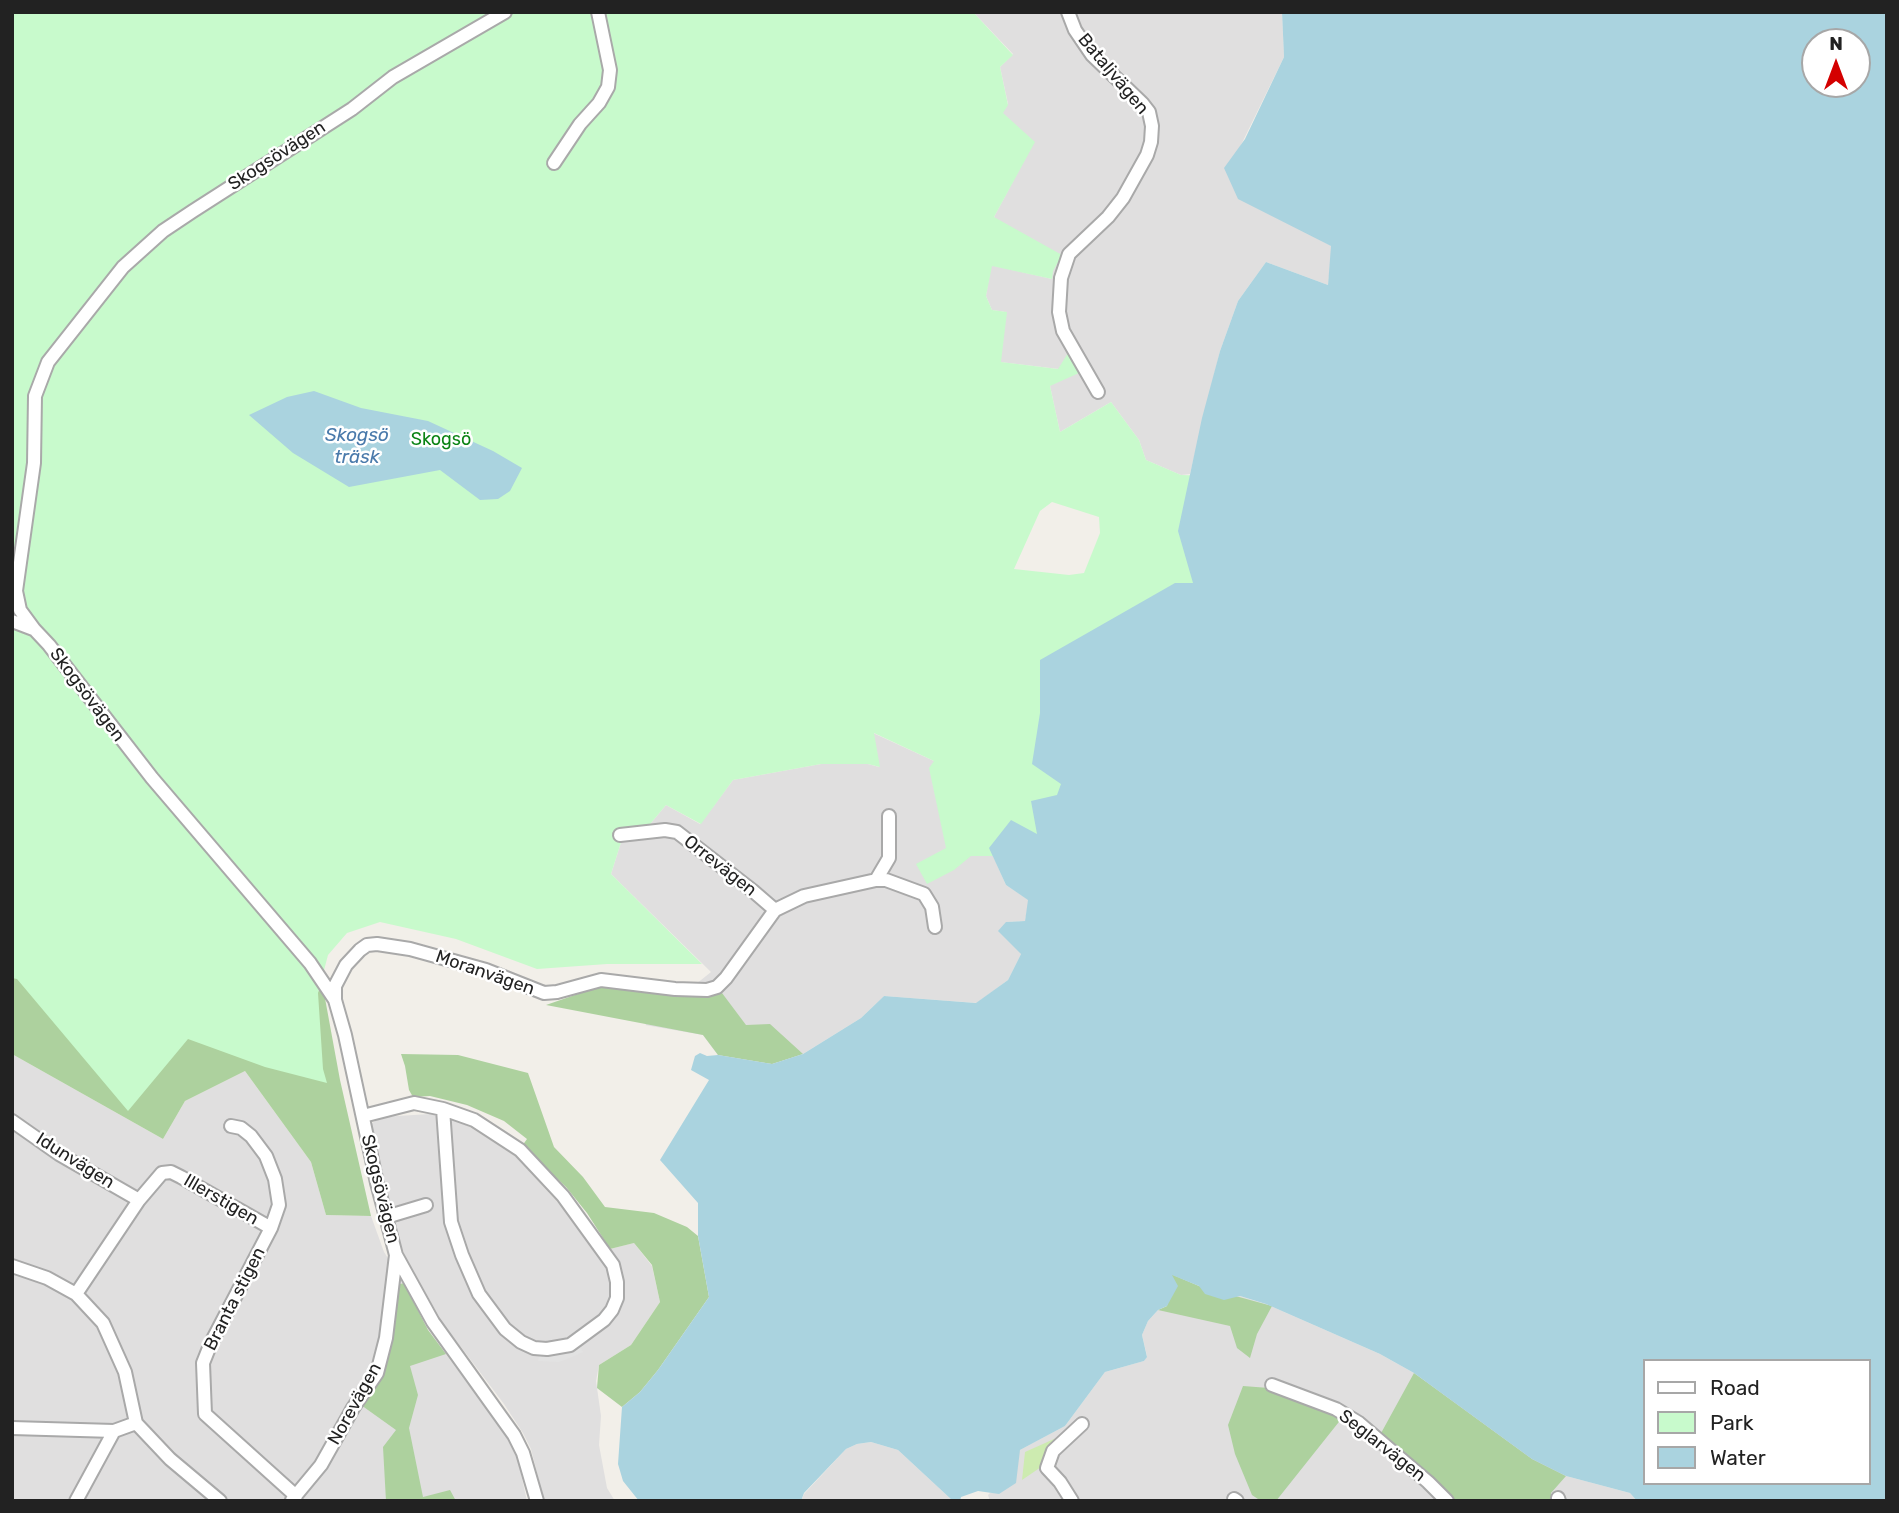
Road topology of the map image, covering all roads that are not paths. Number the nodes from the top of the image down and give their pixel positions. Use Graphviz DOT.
graph roads {
  1 [pos="505,12"];
  2 [pos="598,12"];
  3 [pos="1068,12"];
  4 [pos="554,163"];
  5 [pos="1098,392"];
  6 [pos="12,621"];
  7 [pos="33,629"];
  8 [pos="889,816"];
  9 [pos="621,835"];
  10 [pos="876,880"];
  11 [pos="775,910"];
  12 [pos="935,928"];
  13 [pos="335,1000"];
  14 [pos="443,1109"];
  15 [pos="363,1116"];
  16 [pos="12,1121"];
  17 [pos="231,1126"];
  18 [pos="139,1200"];
  19 [pos="426,1205"];
  20 [pos="386,1217"];
  21 [pos="271,1228"];
  22 [pos="396,1255"];
  23 [pos="12,1266"];
  24 [pos="76,1294"];
  25 [pos="1272,1385"];
  26 [pos="136,1423"];
  27 [pos="1082,1424"];
  28 [pos="12,1428"];
  29 [pos="114,1431"];
  30 [pos="294,1498"];
  31 [pos="76,1501"];
  32 [pos="220,1501"];
  33 [pos="537,1501"];
  34 [pos="1072,1501"];
  35 [pos="1447,1501"];
  1 -- 7 [label="street, Skogsövägen"];
  2 -- 4 [label="street"];
  3 -- 5 [label="street, Bataljvägen"];
  6 -- 7 [label="street"];
  7 -- 13 [label="street, Skogsövägen"];
  8 -- 10 [label="street"];
  9 -- 11 [label="street, Orrevägen"];
  10 -- 11 [label="street, Moranvägen"];
  10 -- 12 [label="street, Moranvägen"];
  11 -- 13 [label="street, Moranvägen"];
  13 -- 15 [label="street, Skogsövägen"];
  14 -- 14 [label="street"];
  14 -- 15 [label="street"];
  15 -- 20 [label="street, Skogsövägen"];
  16 -- 18 [label="street, Idunvägen"];
  17 -- 21 [label="street, Branta stigen"];
  18 -- 21 [label="street, Illerstigen"];
  18 -- 24 [label="street"];
  19 -- 20 [label="street"];
  20 -- 22 [label="street, Skogsövägen"];
  21 -- 30 [label="street, Branta stigen"];
  22 -- 30 [label="street, Norevägen"];
  22 -- 33 [label="street, Skogsövägen"];
  23 -- 24 [label="street"];
  24 -- 26 [label="street"];
  25 -- 35 [label="street, Seglarvägen"];
  26 -- 29 [label="street"];
  26 -- 32 [label="street"];
  27 -- 34 [label="street"];
  28 -- 29 [label="street"];
  29 -- 31 [label="street"];
}
